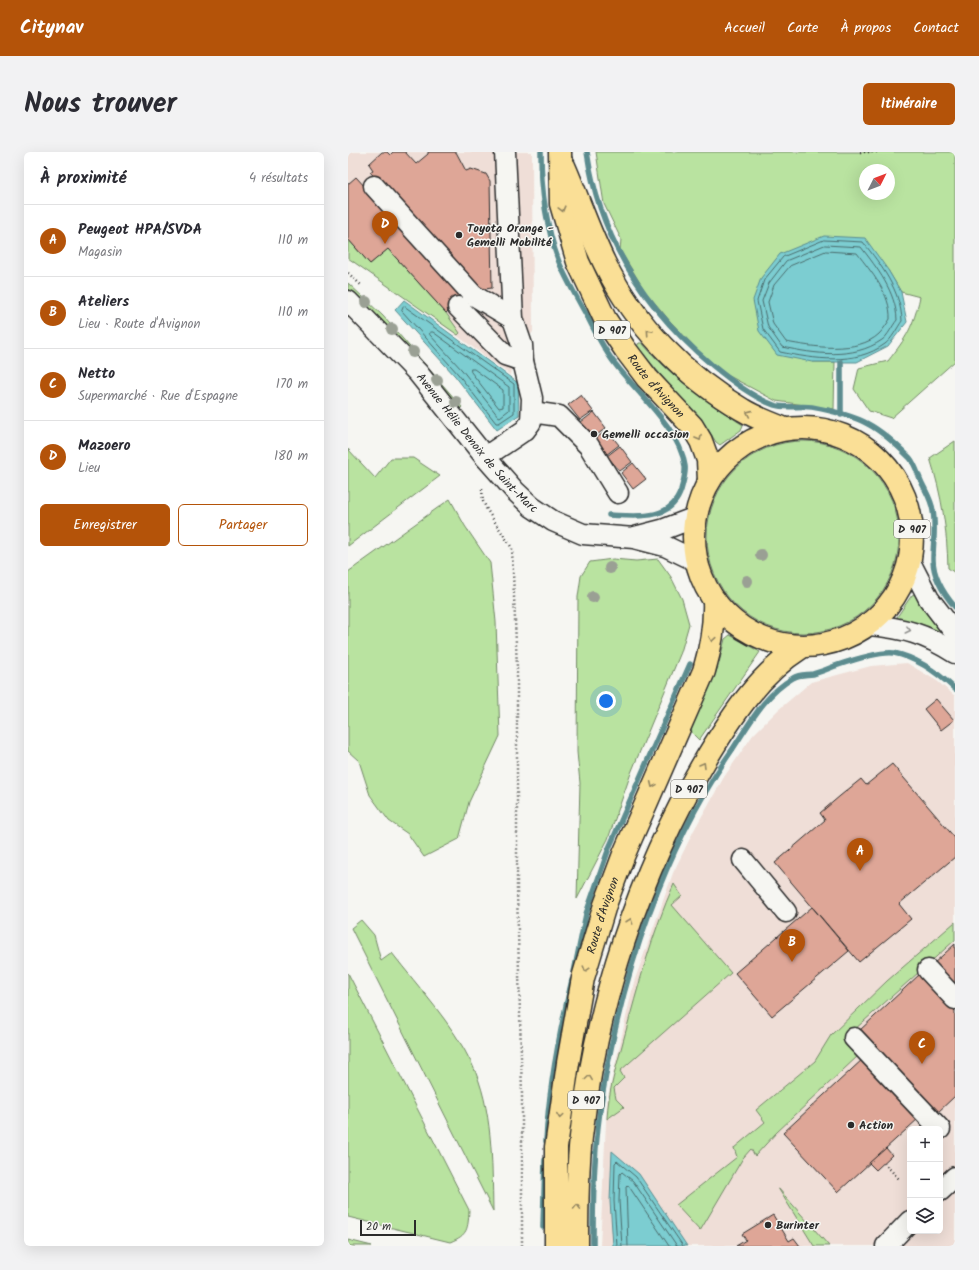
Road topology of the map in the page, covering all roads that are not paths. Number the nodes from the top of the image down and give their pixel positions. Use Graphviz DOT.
graph roads {
  1 [pos="505,152"];
  2 [pos="560,154"];
  3 [pos="374,186"];
  4 [pos="348,301"];
  5 [pos="458,307"];
  6 [pos="513,319"];
  7 [pos="523,361"];
  8 [pos="532,412"];
  9 [pos="785,429"];
  10 [pos="486,457"];
  11 [pos="709,481"];
  12 [pos="618,493"];
  13 [pos="696,517"];
  14 [pos="634,538"];
  15 [pos="696,561"];
  16 [pos="910,562"];
  17 [pos="714,600"];
  18 [pos="869,625"];
  19 [pos="955,633"];
  20 [pos="802,647"];
  21 [pos="955,653"];
  22 [pos="743,860"];
  23 [pos="786,912"];
  24 [pos="928,970"];
  25 [pos="955,999"];
  26 [pos="854,1038"];
  27 [pos="936,1126"];
  28 [pos="955,1177"];
  29 [pos="943,1189"];
  30 [pos="907,1224"];
  31 [pos="556,1246"];
  32 [pos="577,1246"];
  33 [pos="886,1246"];
  1 -- 6 [label="street"];
  9 -- 2 [label="main road, Route d'Avignon / D 907, one-way"];
  2 -- 11 [label="main road, Route d'Avignon / D 907, one-way"];
  3 -- 6 [label="street"];
  4 -- 10 [label="street, Avenue Hélie Denoix de Saint-Marc"];
  5 -- 7 [label="street"];
  6 -- 7 [label="street"];
  7 -- 8 [label="street"];
  8 -- 10 [label="street"];
  8 -- 12 [label="street"];
  9 -- 11 [label="main road, D 907"];
  9 -- 16 [label="main road, D 907"];
  10 -- 14 [label="street, Avenue Hélie Denoix de Saint-Marc"];
  11 -- 13 [label="main road, D 907"];
  13 -- 14 [label="street, Avenue Hélie Denoix de Saint-Marc"];
  13 -- 15 [label="main road, D 907"];
  14 -- 15 [label="street, Avenue Hélie Denoix de Saint-Marc"];
  15 -- 17 [label="main road, D 907"];
  16 -- 18 [label="main road, D 907"];
  16 -- 19 [label="street"];
  17 -- 20 [label="main road, D 907"];
  17 -- 31 [label="main road, Route d'Avignon / D 907, one-way"];
  18 -- 20 [label="main road, D 907"];
  18 -- 21 [label="street, one-way"];
  32 -- 20 [label="main road, D 907, one-way"];
  22 -- 23 [label="street"];
  24 -- 25 [label="street"];
  26 -- 27 [label="street"];
  28 -- 29 [label="street"];
  30 -- 33 [label="street"];
}
